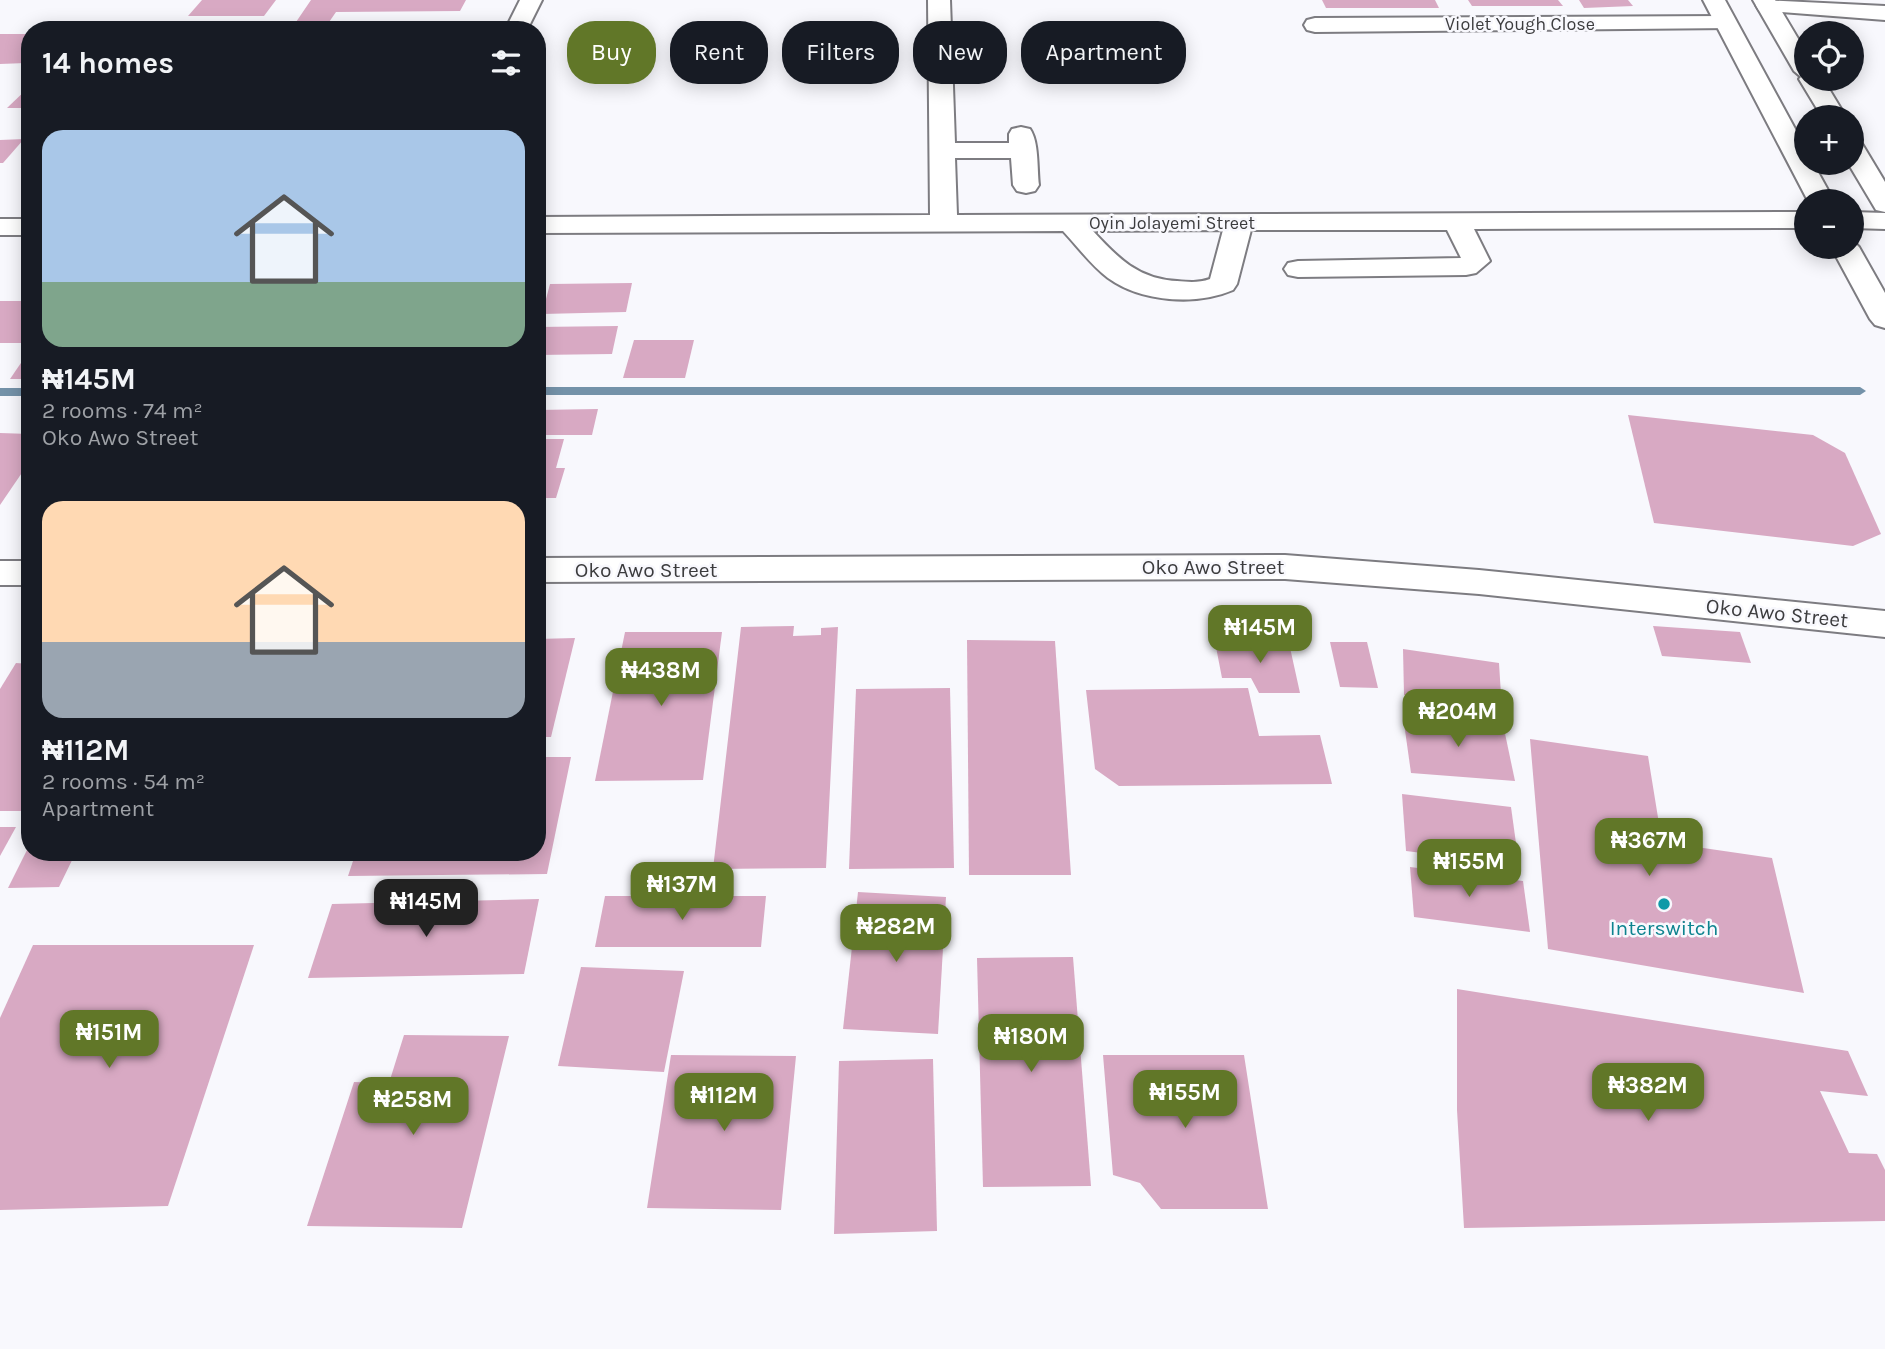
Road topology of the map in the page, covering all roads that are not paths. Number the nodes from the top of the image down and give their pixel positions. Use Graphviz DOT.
graph roads {
  1 [pos="531,0"];
  2 [pos="939,0"];
  3 [pos="1714,0"];
  4 [pos="1766,3"];
  5 [pos="1885,13"];
  6 [pos="520,21"];
  7 [pos="1724,23"];
  8 [pos="1315,25"];
  9 [pos="1794,51"];
  10 [pos="942,151"];
  11 [pos="1864,168"];
  12 [pos="1026,185"];
  13 [pos="1814,189"];
  14 [pos="1885,204"];
  15 [pos="1794,220"];
  16 [pos="1864,220"];
  17 [pos="1885,220"];
  18 [pos="1457,222"];
  19 [pos="1071,223"];
  20 [pos="1239,223"];
  21 [pos="944,224"];
  22 [pos="546,225"];
  23 [pos="0,227"];
  24 [pos="21,227"];
  25 [pos="1852,259"];
  26 [pos="1298,269"];
  27 [pos="1885,319"];
  28 [pos="546,570"];
  29 [pos="0,573"];
  30 [pos="21,573"];
  31 [pos="1885,624"];
  1 -- 6 [label="street"];
  2 -- 10 [label="street"];
  3 -- 7 [label="street"];
  4 -- 5 [label="street"];
  4 -- 9 [label="street"];
  7 -- 8 [label="street, Violet Yough Close"];
  7 -- 13 [label="street"];
  10 -- 12 [label="street"];
  10 -- 21 [label="street"];
  11 -- 14 [label="street"];
  15 -- 18 [label="street, Oyin Jolayemi Street"];
  16 -- 17 [label="street"];
  18 -- 20 [label="street, Oyin Jolayemi Street"];
  18 -- 26 [label="street"];
  19 -- 20 [label="street, Oyin Jolayemi Street"];
  19 -- 20 [label="street"];
  19 -- 21 [label="street, Oyin Jolayemi Street"];
  21 -- 22 [label="street, Oyin Jolayemi Street"];
  23 -- 24 [label="street"];
  25 -- 27 [label="street"];
  28 -- 31 [label="street, Oko Awo Street"];
  29 -- 30 [label="street"];
}
